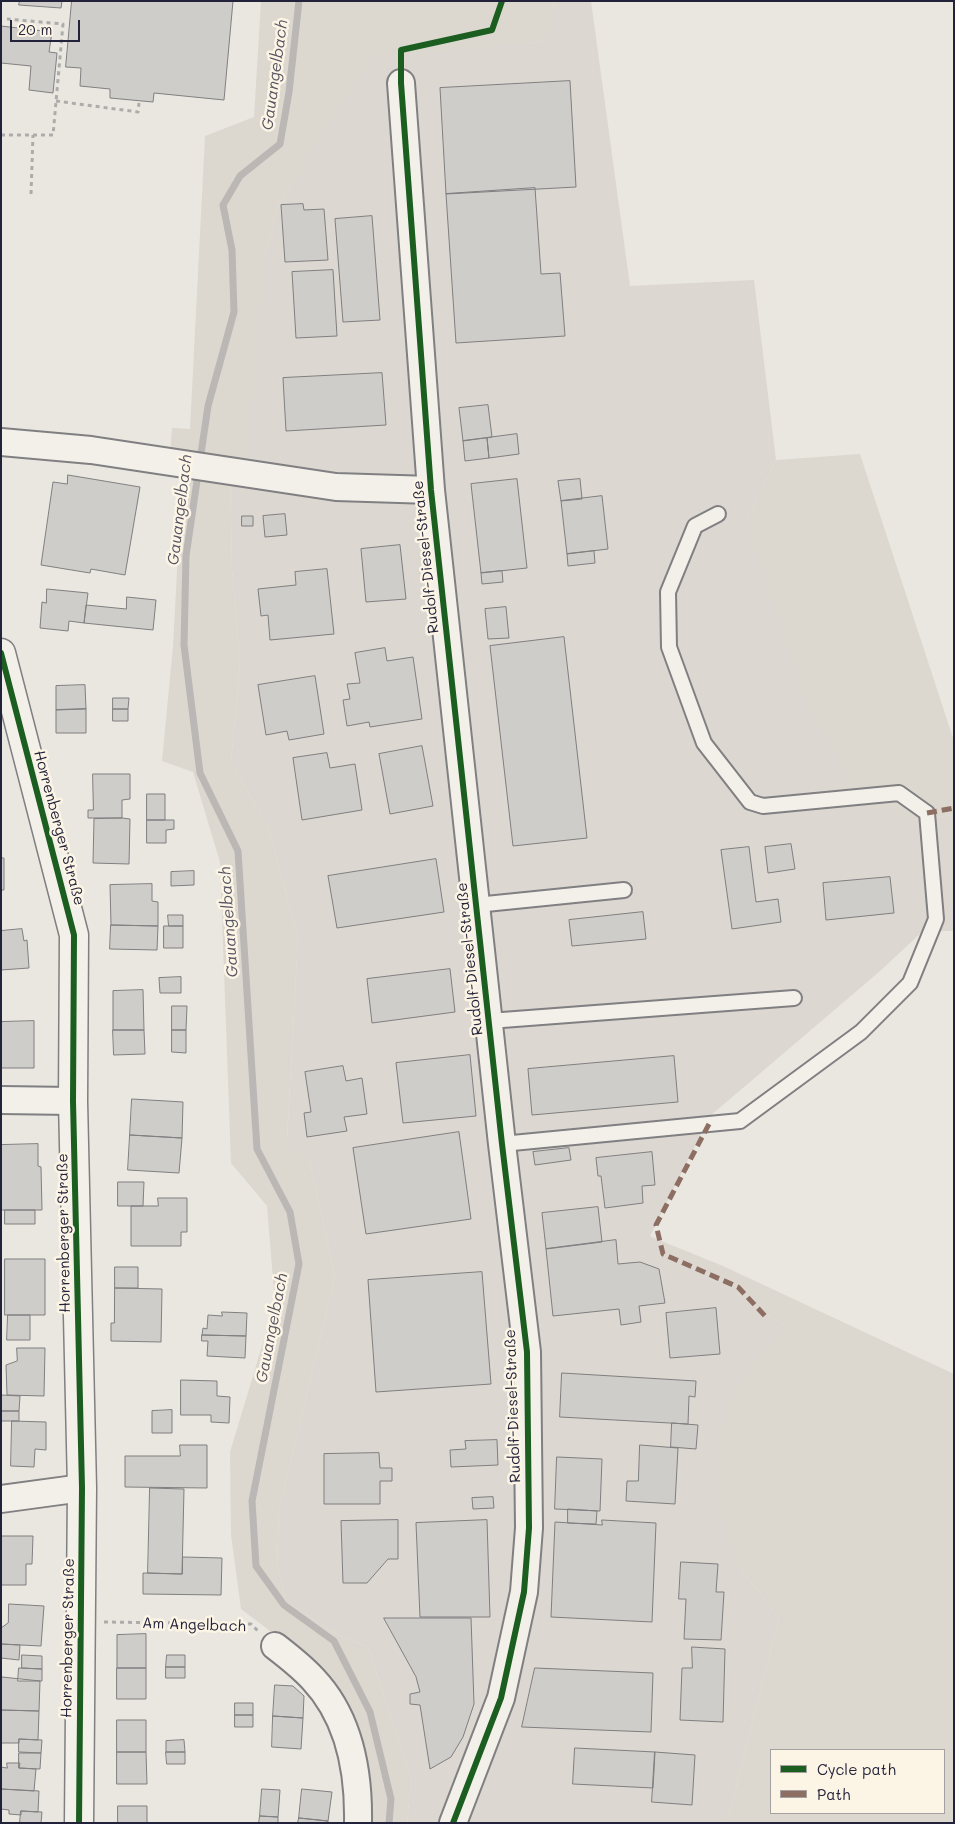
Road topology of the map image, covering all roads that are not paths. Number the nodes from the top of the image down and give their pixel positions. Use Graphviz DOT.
graph roads {
  1 [pos="401,83"];
  2 [pos="1,442"];
  3 [pos="431,490"];
  4 [pos="718,514"];
  5 [pos="1,653"];
  6 [pos="624,890"];
  7 [pos="476,905"];
  8 [pos="794,998"];
  9 [pos="489,1021"];
  10 [pos="1,1100"];
  11 [pos="73,1102"];
  12 [pos="502,1144"];
  13 [pos="82,1488"];
  14 [pos="1,1499"];
  15 [pos="275,1646"];
  16 [pos="79,1823"];
  17 [pos="358,1823"];
  18 [pos="453,1823"];
  1 -- 3 [label="street, Rudolf-Diesel-Straße"];
  2 -- 3 [label="street, Rudolf-Diesel-Straße"];
  3 -- 7 [label="street, Rudolf-Diesel-Straße"];
  4 -- 12 [label="lane"];
  5 -- 11 [label="street, Horrenberger Straße"];
  6 -- 7 [label="lane"];
  7 -- 9 [label="street, Rudolf-Diesel-Straße"];
  8 -- 9 [label="lane"];
  9 -- 12 [label="street, Rudolf-Diesel-Straße"];
  10 -- 11 [label="street"];
  11 -- 13 [label="street, Horrenberger Straße"];
  12 -- 18 [label="street, Rudolf-Diesel-Straße"];
  13 -- 14 [label="street"];
  13 -- 16 [label="street, Horrenberger Straße"];
  15 -- 17 [label="street"];
}
